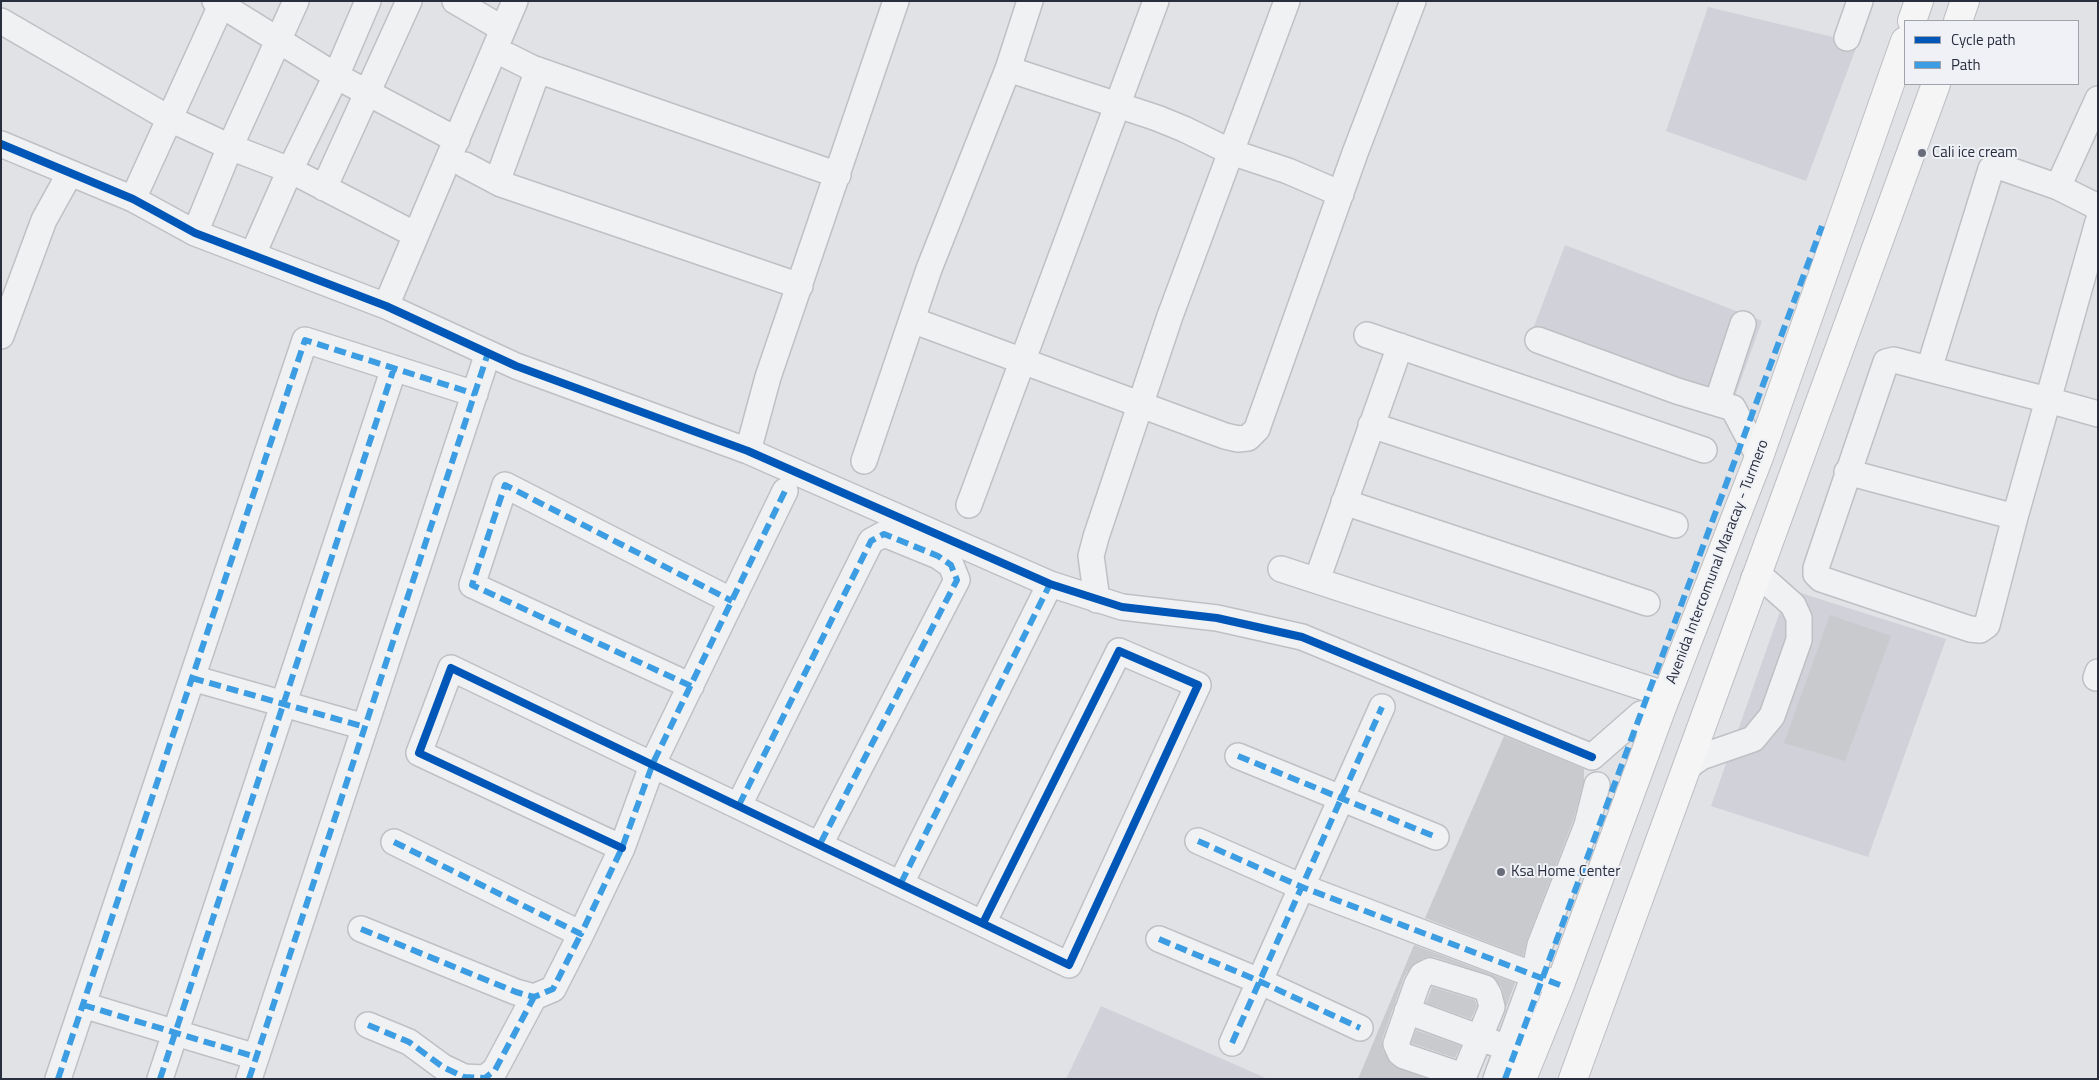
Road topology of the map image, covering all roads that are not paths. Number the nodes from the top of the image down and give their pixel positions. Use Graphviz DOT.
graph roads {
  1 [pos="296,1"];
  2 [pos="368,1"];
  3 [pos="409,1"];
  4 [pos="455,1"];
  5 [pos="515,1"];
  6 [pos="896,1"];
  7 [pos="1030,1"];
  8 [pos="1156,1"];
  9 [pos="1287,1"];
  10 [pos="1413,1"];
  11 [pos="1860,1"];
  12 [pos="1919,1"];
  13 [pos="1965,1"];
  14 [pos="220,3"];
  15 [pos="1912,20"];
  16 [pos="1958,20"];
  17 [pos="1,21"];
  18 [pos="503,29"];
  19 [pos="1848,38"];
  20 [pos="278,42"];
  21 [pos="1904,44"];
  22 [pos="508,56"];
  23 [pos="1008,69"];
  24 [pos="538,70"];
  25 [pos="336,76"];
  26 [pos="1936,85"];
  27 [pos="368,92"];
  28 [pos="2098,99"];
  29 [pos="1116,106"];
  30 [pos="170,119"];
  31 [pos="457,140"];
  32 [pos="1,144"];
  33 [pos="230,146"];
  34 [pos="1231,152"];
  35 [pos="465,165"];
  36 [pos="290,170"];
  37 [pos="70,173"];
  38 [pos="838,175"];
  39 [pos="497,182"];
  40 [pos="2058,187"];
  41 [pos="324,188"];
  42 [pos="1341,194"];
  43 [pos="133,199"];
  44 [pos="2098,210"];
  45 [pos="2098,222"];
  46 [pos="195,233"];
  47 [pos="416,235"];
  48 [pos="253,254"];
  49 [pos="800,286"];
  50 [pos="386,306"];
  51 [pos="912,320"];
  52 [pos="1743,324"];
  53 [pos="1367,335"];
  54 [pos="1,336"];
  55 [pos="1538,340"];
  56 [pos="1400,346"];
  57 [pos="488,353"];
  58 [pos="1022,362"];
  59 [pos="394,368"];
  60 [pos="1929,369"];
  61 [pos="475,394"];
  62 [pos="2048,400"];
  63 [pos="1717,403"];
  64 [pos="1141,406"];
  65 [pos="2098,414"];
  66 [pos="1371,425"];
  67 [pos="1704,450"];
  68 [pos="748,451"];
  69 [pos="1759,457"];
  70 [pos="864,460"];
  71 [pos="1847,472"];
  72 [pos="785,491"];
  73 [pos="1344,502"];
  74 [pos="969,505"];
  75 [pos="2015,517"];
  76 [pos="1675,525"];
  77 [pos="1281,568"];
  78 [pos="1754,578"];
  79 [pos="1317,580"];
  80 [pos="1050,584"];
  81 [pos="1097,600"];
  82 [pos="732,601"];
  83 [pos="1648,603"];
  84 [pos="192,678"];
  85 [pos="690,686"];
  86 [pos="1664,703"];
  87 [pos="284,704"];
  88 [pos="1382,708"];
  89 [pos="364,727"];
  90 [pos="1238,756"];
  91 [pos="1592,757"];
  92 [pos="653,763"];
  93 [pos="1687,767"];
  94 [pos="1597,786"];
  95 [pos="1341,798"];
  96 [pos="739,805"];
  97 [pos="1619,824"];
  98 [pos="1436,837"];
  99 [pos="1198,841"];
  100 [pos="394,842"];
  101 [pos="820,844"];
  102 [pos="622,848"];
  103 [pos="901,883"];
  104 [pos="1302,887"];
  105 [pos="983,923"];
  106 [pos="361,929"];
  107 [pos="581,934"];
  108 [pos="1159,939"];
  109 [pos="1534,975"];
  110 [pos="1259,981"];
  111 [pos="1560,985"];
  112 [pos="534,997"];
  113 [pos="83,1004"];
  114 [pos="1407,1011"];
  115 [pos="368,1025"];
  116 [pos="1360,1028"];
  117 [pos="176,1032"];
  118 [pos="1480,1038"];
  119 [pos="1232,1043"];
  120 [pos="1519,1061"];
  121 [pos="252,1068"];
  122 [pos="58,1079"];
  123 [pos="160,1079"];
  124 [pos="1496,1079"];
  125 [pos="1574,1079"];
  1 -- 20 [label="street"];
  2 -- 25 [label="street"];
  3 -- 27 [label="street"];
  4 -- 18 [label="street"];
  5 -- 18 [label="street"];
  6 -- 38 [label="street"];
  7 -- 23 [label="street"];
  8 -- 29 [label="street"];
  9 -- 34 [label="street"];
  10 -- 42 [label="street"];
  11 -- 19 [label="street"];
  12 -- 15 [label="main road"];
  13 -- 16 [label="main road"];
  14 -- 20 [label="street"];
  14 -- 30 [label="street"];
  17 -- 30 [label="street"];
  18 -- 31 [label="street"];
  20 -- 25 [label="street"];
  20 -- 33 [label="street"];
  21 -- 69 [label="main road, Avenida Intercomunal Maracay - Turmero"];
  22 -- 24 [label="street"];
  23 -- 29 [label="street"];
  23 -- 51 [label="street"];
  24 -- 38 [label="street"];
  24 -- 39 [label="street"];
  25 -- 27 [label="street"];
  25 -- 36 [label="street"];
  26 -- 78 [label="main road"];
  27 -- 31 [label="street"];
  27 -- 41 [label="street"];
  28 -- 40 [label="street"];
  29 -- 34 [label="street"];
  29 -- 58 [label="street"];
  30 -- 33 [label="street"];
  30 -- 43 [label="street"];
  31 -- 47 [label="street"];
  32 -- 37 [label="street"];
  33 -- 36 [label="street"];
  33 -- 46 [label="street"];
  34 -- 42 [label="street"];
  34 -- 64 [label="street"];
  35 -- 39 [label="street"];
  36 -- 41 [label="street"];
  36 -- 48 [label="street"];
  37 -- 43 [label="street"];
  37 -- 54 [label="street"];
  38 -- 49 [label="street"];
  39 -- 49 [label="street"];
  40 -- 44 [label="street"];
  40 -- 60 [label="street"];
  41 -- 47 [label="street"];
  42 -- 64 [label="street"];
  43 -- 46 [label="street"];
  45 -- 62 [label="street"];
  46 -- 48 [label="street"];
  47 -- 50 [label="street"];
  48 -- 50 [label="street"];
  49 -- 68 [label="street"];
  50 -- 57 [label="street"];
  51 -- 58 [label="street"];
  51 -- 70 [label="street"];
  52 -- 63 [label="street"];
  53 -- 56 [label="street"];
  55 -- 63 [label="street"];
  56 -- 66 [label="street"];
  56 -- 67 [label="street"];
  57 -- 61 [label="street"];
  57 -- 68 [label="street"];
  58 -- 64 [label="street"];
  58 -- 74 [label="street"];
  59 -- 61 [label="street"];
  59 -- 84 [label="street"];
  59 -- 87 [label="street"];
  60 -- 62 [label="street"];
  60 -- 71 [label="street"];
  61 -- 89 [label="street"];
  62 -- 65 [label="street"];
  62 -- 75 [label="street"];
  63 -- 69 [label="street"];
  64 -- 81 [label="street"];
  66 -- 73 [label="street"];
  66 -- 76 [label="street"];
  68 -- 80 [label="street"];
  69 -- 86 [label="main road, Avenida Intercomunal Maracay - Turmero"];
  71 -- 75 [label="street"];
  71 -- 75 [label="street"];
  72 -- 82 [label="street"];
  73 -- 79 [label="street"];
  73 -- 83 [label="street"];
  77 -- 79 [label="street"];
  78 -- 93 [label="main road"];
  78 -- 93 [label="street"];
  79 -- 86 [label="street"];
  80 -- 81 [label="street"];
  80 -- 103 [label="street"];
  81 -- 91 [label="street"];
  82 -- 85 [label="street"];
  82 -- 85 [label="street"];
  84 -- 87 [label="street"];
  84 -- 113 [label="street"];
  85 -- 92 [label="street"];
  86 -- 91 [label="street"];
  86 -- 97 [label="main road, Avenida Intercomunal Maracay - Turmero"];
  87 -- 89 [label="street"];
  87 -- 117 [label="street"];
  88 -- 95 [label="street"];
  89 -- 121 [label="street"];
  90 -- 95 [label="street"];
  91 -- 94 [label="street"];
  92 -- 96 [label="street"];
  92 -- 102 [label="street"];
  92 -- 102 [label="street"];
  93 -- 125 [label="main road"];
  94 -- 97 [label="street"];
  94 -- 109 [label="street"];
  95 -- 98 [label="street"];
  95 -- 104 [label="street"];
  96 -- 101 [label="street"];
  96 -- 101 [label="street"];
  97 -- 111 [label="main road, Avenida Intercomunal Maracay - Turmero"];
  99 -- 104 [label="street"];
  100 -- 107 [label="street"];
  101 -- 103 [label="street"];
  102 -- 107 [label="street"];
  103 -- 105 [label="street"];
  104 -- 109 [label="street"];
  104 -- 110 [label="street"];
  105 -- 105 [label="street"];
  106 -- 112 [label="street"];
  107 -- 112 [label="street"];
  108 -- 110 [label="street"];
  109 -- 111 [label="street"];
  109 -- 120 [label="street"];
  110 -- 116 [label="street"];
  110 -- 119 [label="street"];
  111 -- 120 [label="main road, Avenida Intercomunal Maracay - Turmero"];
  112 -- 115 [label="street"];
  113 -- 117 [label="street"];
  113 -- 122 [label="street"];
  114 -- 118 [label="street"];
  114 -- 118 [label="street"];
  114 -- 118 [label="street"];
  117 -- 121 [label="street"];
  117 -- 123 [label="street"];
  118 -- 120 [label="street"];
  120 -- 124 [label="street"];
}
